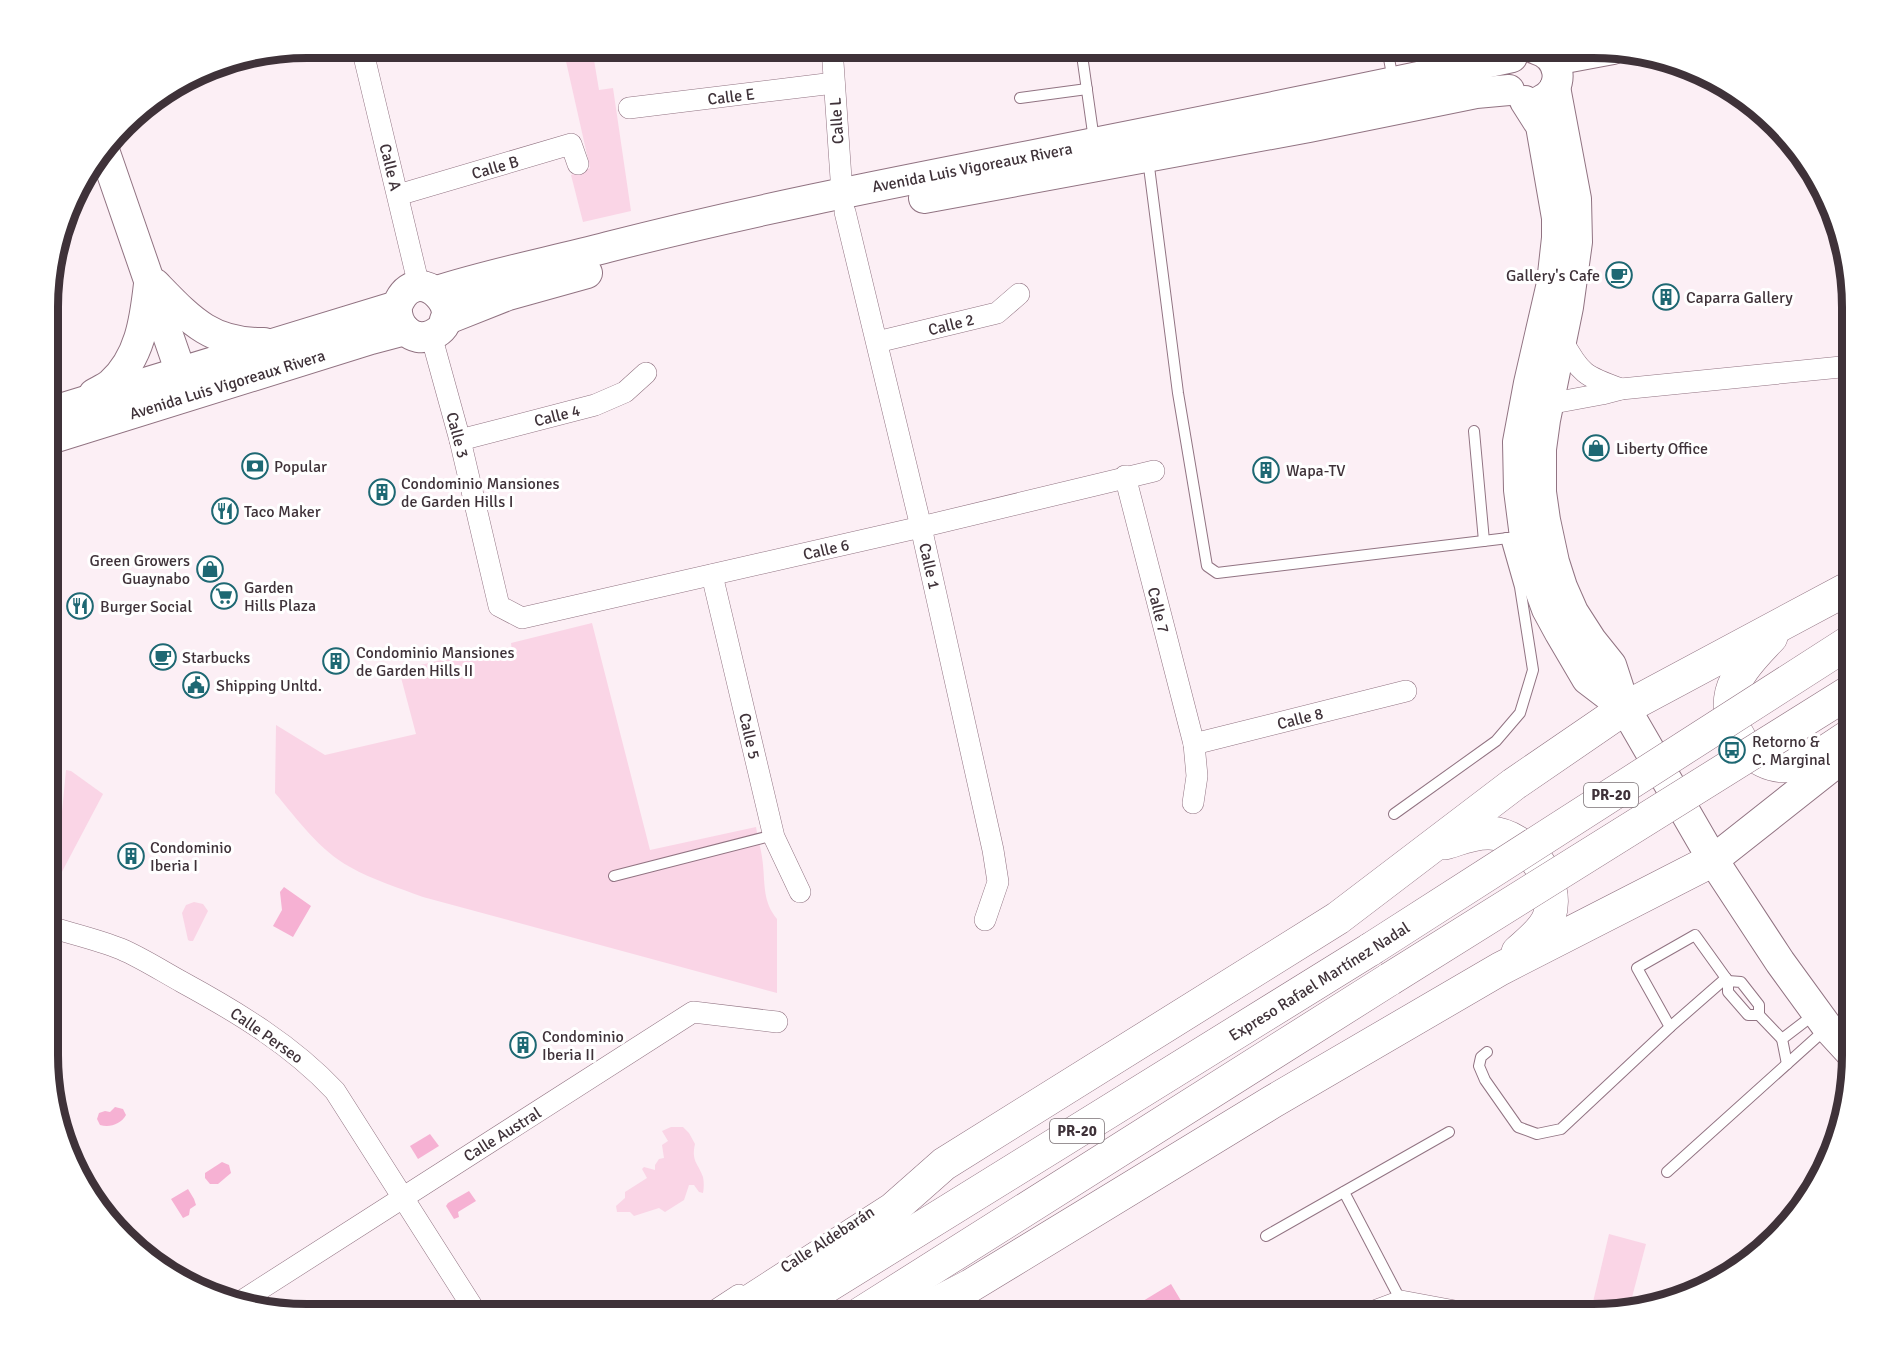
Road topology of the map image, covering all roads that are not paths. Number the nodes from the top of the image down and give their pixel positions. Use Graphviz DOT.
graph roads {
  1 [pos="365,58"];
  2 [pos="833,58"];
  3 [pos="1082,58"];
  4 [pos="1389,58"];
  5 [pos="1537,60"];
  6 [pos="834,83"];
  7 [pos="1394,83"];
  8 [pos="1087,89"];
  9 [pos="1517,95"];
  10 [pos="1020,98"];
  11 [pos="628,108"];
  12 [pos="1095,143"];
  13 [pos="1148,157"];
  14 [pos="107,160"];
  15 [pos="578,164"];
  16 [pos="399,195"];
  17 [pos="844,202"];
  18 [pos="149,278"];
  19 [pos="428,289"];
  20 [pos="1019,294"];
  21 [pos="420,323"];
  22 [pos="1561,339"];
  23 [pos="877,342"];
  24 [pos="277,343"];
  25 [pos="1842,367"];
  26 [pos="181,373"];
  27 [pos="646,373"];
  28 [pos="1621,388"];
  29 [pos="1548,404"];
  30 [pos="63,408"];
  31 [pos="1474,431"];
  32 [pos="58,436"];
  33 [pos="460,440"];
  34 [pos="1154,471"];
  35 [pos="1125,476"];
  36 [pos="921,526"];
  37 [pos="1515,537"];
  38 [pos="1484,541"];
  39 [pos="712,575"];
  40 [pos="1842,592"];
  41 [pos="499,606"];
  42 [pos="1784,623"];
  43 [pos="1842,646"];
  44 [pos="1406,691"];
  45 [pos="1842,697"];
  46 [pos="1625,708"];
  47 [pos="1842,741"];
  48 [pos="1194,744"];
  49 [pos="1842,759"];
  50 [pos="1193,803"];
  51 [pos="1394,814"];
  52 [pos="774,836"];
  53 [pos="1430,848"];
  54 [pos="1713,860"];
  55 [pos="614,876"];
  56 [pos="800,892"];
  57 [pos="986,920"];
  58 [pos="58,930"];
  59 [pos="1500,969"];
  60 [pos="1727,980"];
  61 [pos="1759,1015"];
  62 [pos="1829,1021"];
  63 [pos="777,1022"];
  64 [pos="1670,1027"];
  65 [pos="1782,1039"];
  66 [pos="1842,1040"];
  67 [pos="1487,1052"];
  68 [pos="1787,1064"];
  69 [pos="1449,1132"];
  70 [pos="944,1164"];
  71 [pos="1667,1172"];
  72 [pos="1344,1192"];
  73 [pos="403,1197"];
  74 [pos="1266,1236"];
  75 [pos="970,1286"];
  76 [pos="249,1296"];
  77 [pos="1401,1300"];
  78 [pos="471,1304"];
  79 [pos="726,1304"];
  80 [pos="746,1304"];
  81 [pos="798,1304"];
  82 [pos="876,1304"];
  83 [pos="935,1304"];
  84 [pos="948,1304"];
  85 [pos="1391,1304"];
  86 [pos="1421,1304"];
  1 -- 16 [label="street, Calle A"];
  2 -- 6 [label="street, Calle L"];
  3 -- 8 [label="lane"];
  4 -- 7 [label="lane"];
  5 -- 7 [label="main road, Avenida Luis Vigoreaux Rivera"];
  5 -- 9 [label="main road"];
  5 -- 9 [label="main road, Avenida Luis Vigoreaux Rivera"];
  5 -- 22 [label="main road"];
  6 -- 11 [label="street, Calle E"];
  6 -- 17 [label="street, Calle L"];
  7 -- 12 [label="main road, Avenida Luis Vigoreaux Rivera"];
  8 -- 10 [label="lane"];
  8 -- 12 [label="lane"];
  9 -- 13 [label="main road, Avenida Luis Vigoreaux Rivera"];
  9 -- 37 [label="main road"];
  12 -- 17 [label="main road, Avenida Luis Vigoreaux Rivera"];
  13 -- 17 [label="main road, Avenida Luis Vigoreaux Rivera"];
  13 -- 38 [label="lane"];
  14 -- 18 [label="main road"];
  15 -- 16 [label="street, Calle B"];
  16 -- 19 [label="street, Calle A"];
  17 -- 19 [label="main road, Avenida Luis Vigoreaux Rivera"];
  17 -- 21 [label="main road, Avenida Luis Vigoreaux Rivera"];
  17 -- 23 [label="street, Calle 1"];
  18 -- 24 [label="main road"];
  18 -- 26 [label="main road"];
  18 -- 30 [label="main road"];
  19 -- 21 [label="main road"];
  19 -- 21 [label="main road, Avenida Luis Vigoreaux Rivera"];
  20 -- 23 [label="street, Calle 2"];
  21 -- 24 [label="main road, Avenida Luis Vigoreaux Rivera"];
  21 -- 32 [label="main road, Avenida Luis Vigoreaux Rivera"];
  21 -- 33 [label="street, Calle 3"];
  22 -- 28 [label="street"];
  22 -- 29 [label="main road"];
  23 -- 36 [label="street, Calle 1"];
  24 -- 26 [label="main road, Avenida Luis Vigoreaux Rivera"];
  25 -- 28 [label="street"];
  26 -- 30 [label="main road, Avenida Luis Vigoreaux Rivera"];
  27 -- 33 [label="street, Calle 4"];
  28 -- 29 [label="street"];
  29 -- 46 [label="main road"];
  31 -- 38 [label="lane"];
  33 -- 41 [label="street, Calle 3"];
  34 -- 35 [label="street, Calle 6"];
  35 -- 36 [label="street, Calle 6"];
  35 -- 48 [label="street, Calle 7"];
  36 -- 39 [label="street, Calle 6"];
  36 -- 57 [label="street, Calle 1"];
  37 -- 38 [label="lane"];
  37 -- 46 [label="main road"];
  37 -- 51 [label="lane"];
  39 -- 41 [label="street, Calle 6"];
  39 -- 52 [label="street, Calle 5"];
  40 -- 42 [label="highway"];
  42 -- 46 [label="highway"];
  42 -- 47 [label="highway"];
  43 -- 81 [label="highway, Expreso Rafael Martínez Nadal / PR-20, bridge"];
  44 -- 48 [label="street, Calle 8"];
  45 -- 82 [label="highway, PR-20, bridge"];
  46 -- 53 [label="highway"];
  46 -- 54 [label="main road"];
  48 -- 50 [label="street, Calle 7"];
  49 -- 54 [label="main road"];
  52 -- 55 [label="lane"];
  52 -- 56 [label="street, Calle 5"];
  53 -- 59 [label="highway"];
  53 -- 70 [label="highway"];
  54 -- 59 [label="highway"];
  54 -- 62 [label="main road"];
  58 -- 73 [label="street, Calle Perseo"];
  59 -- 75 [label="highway"];
  60 -- 61 [label="lane"];
  60 -- 61 [label="lane"];
  60 -- 64 [label="lane"];
  60 -- 64 [label="lane"];
  61 -- 65 [label="lane"];
  62 -- 65 [label="lane"];
  62 -- 66 [label="main road"];
  62 -- 68 [label="lane"];
  63 -- 73 [label="street, Calle Austral"];
  64 -- 67 [label="lane"];
  65 -- 68 [label="lane"];
  68 -- 71 [label="lane"];
  69 -- 72 [label="lane"];
  70 -- 79 [label="street, Calle Aldebarán"];
  70 -- 80 [label="highway"];
  72 -- 74 [label="lane"];
  72 -- 77 [label="lane"];
  73 -- 76 [label="street, Calle Austral"];
  73 -- 78 [label="street, Calle Perseo"];
  75 -- 83 [label="highway"];
  75 -- 84 [label="street"];
  77 -- 85 [label="street"];
  77 -- 86 [label="street"];
}
